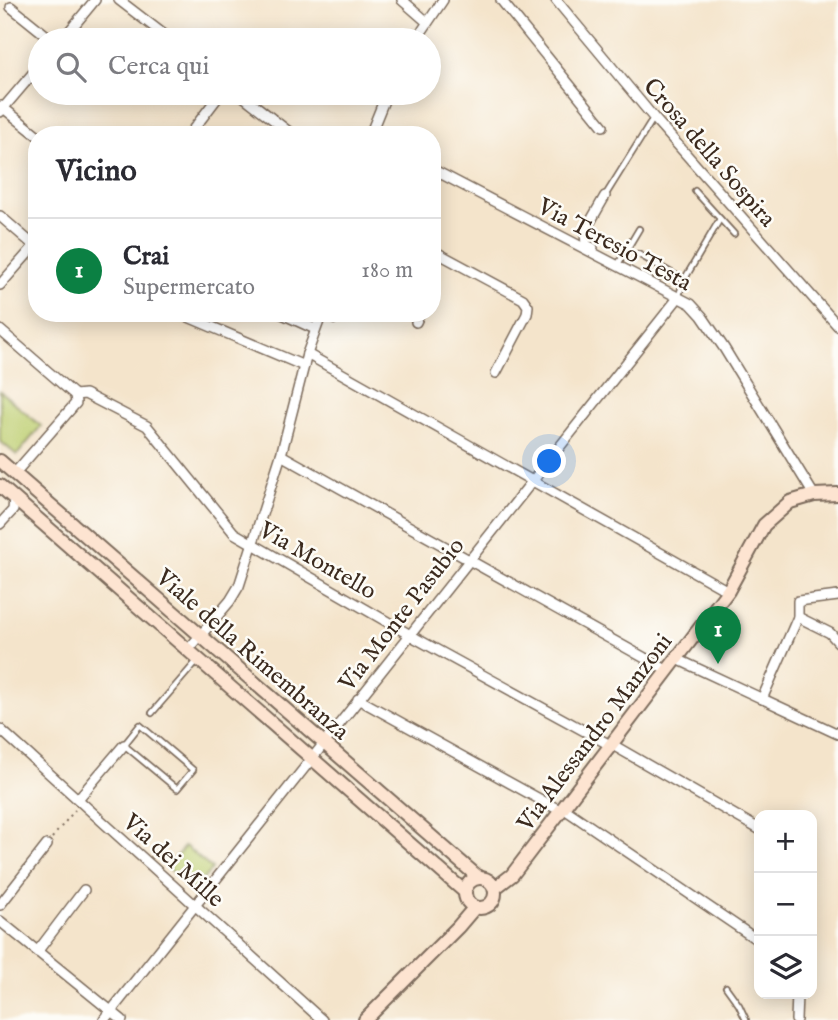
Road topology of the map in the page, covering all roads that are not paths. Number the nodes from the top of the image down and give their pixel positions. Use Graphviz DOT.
graph roads {
  1 [pos="95,0"];
  2 [pos="120,0"];
  3 [pos="402,0"];
  4 [pos="443,0"];
  5 [pos="501,0"];
  6 [pos="556,0"];
  7 [pos="11,7"];
  8 [pos="426,21"];
  9 [pos="37,28"];
  10 [pos="72,28"];
  11 [pos="156,28"];
  12 [pos="422,28"];
  13 [pos="28,78"];
  14 [pos="213,105"];
  15 [pos="254,105"];
  16 [pos="382,105"];
  17 [pos="1,108"];
  18 [pos="654,118"];
  19 [pos="196,126"];
  20 [pos="281,126"];
  21 [pos="374,126"];
  22 [pos="603,126"];
  23 [pos="28,128"];
  24 [pos="441,174"];
  25 [pos="695,191"];
  26 [pos="605,197"];
  27 [pos="0,216"];
  28 [pos="720,219"];
  29 [pos="639,229"];
  30 [pos="734,234"];
  31 [pos="28,239"];
  32 [pos="638,254"];
  33 [pos="28,255"];
  34 [pos="441,255"];
  35 [pos="618,264"];
  36 [pos="684,280"];
  37 [pos="0,285"];
  38 [pos="678,298"];
  39 [pos="200,322"];
  40 [pos="299,322"];
  41 [pos="318,322"];
  42 [pos="838,326"];
  43 [pos="0,330"];
  44 [pos="315,330"];
  45 [pos="307,354"];
  46 [pos="304,366"];
  47 [pos="496,373"];
  48 [pos="75,395"];
  49 [pos="281,456"];
  50 [pos="0,461"];
  51 [pos="13,473"];
  52 [pos="530,481"];
  53 [pos="2,488"];
  54 [pos="32,489"];
  55 [pos="838,494"];
  56 [pos="814,495"];
  57 [pos="16,500"];
  58 [pos="0,524"];
  59 [pos="253,545"];
  60 [pos="469,559"];
  61 [pos="728,591"];
  62 [pos="838,596"];
  63 [pos="798,617"];
  64 [pos="409,634"];
  65 [pos="200,636"];
  66 [pos="838,642"];
  67 [pos="188,650"];
  68 [pos="198,659"];
  69 [pos="677,659"];
  70 [pos="668,671"];
  71 [pos="358,699"];
  72 [pos="762,699"];
  73 [pos="152,713"];
  74 [pos="0,729"];
  75 [pos="838,734"];
  76 [pos="124,744"];
  77 [pos="324,744"];
  78 [pos="610,745"];
  79 [pos="313,759"];
  80 [pos="78,799"];
  81 [pos="562,809"];
  82 [pos="754,826"];
  83 [pos="47,845"];
  84 [pos="478,877"];
  85 [pos="495,888"];
  86 [pos="84,890"];
  87 [pos="465,892"];
  88 [pos="0,905"];
  89 [pos="195,905"];
  90 [pos="475,907"];
  91 [pos="0,921"];
  92 [pos="754,938"];
  93 [pos="37,952"];
  94 [pos="726,988"];
  95 [pos="797,999"];
  96 [pos="111,1012"];
  97 [pos="104,1020"];
  98 [pos="122,1020"];
  99 [pos="322,1020"];
  100 [pos="365,1020"];
  101 [pos="746,1020"];
  102 [pos="796,1020"];
  1 -- 10 [label="street"];
  2 -- 11 [label="street"];
  3 -- 8 [label="street"];
  4 -- 8 [label="street"];
  5 -- 22 [label="street"];
  6 -- 18 [label="street, Crosa della Sospira"];
  7 -- 9 [label="street"];
  8 -- 12 [label="street"];
  13 -- 17 [label="street"];
  14 -- 19 [label="street"];
  15 -- 20 [label="street"];
  16 -- 21 [label="street"];
  17 -- 23 [label="street"];
  18 -- 26 [label="lane"];
  18 -- 42 [label="street, Crosa della Sospira"];
  24 -- 35 [label="street, Via Teresio Testa"];
  25 -- 28 [label="lane"];
  26 -- 35 [label="street"];
  27 -- 31 [label="street"];
  28 -- 30 [label="lane"];
  28 -- 36 [label="lane"];
  29 -- 35 [label="lane"];
  32 -- 36 [label="lane"];
  33 -- 37 [label="street"];
  34 -- 47 [label="street"];
  35 -- 38 [label="street, Via Teresio Testa"];
  36 -- 38 [label="lane"];
  38 -- 52 [label="street, Via Monte Pasubio"];
  38 -- 56 [label="street, Via Teresio Testa"];
  39 -- 46 [label="street"];
  40 -- 44 [label="street"];
  41 -- 44 [label="street"];
  43 -- 48 [label="street, Via Montello"];
  44 -- 45 [label="street"];
  45 -- 46 [label="street"];
  45 -- 52 [label="street"];
  46 -- 49 [label="street"];
  48 -- 51 [label="street"];
  48 -- 59 [label="street, Via Montello"];
  49 -- 59 [label="street"];
  49 -- 60 [label="street"];
  50 -- 51 [label="street, Viale della Rimembranza"];
  51 -- 53 [label="street"];
  51 -- 54 [label="street, Viale della Rimembranza"];
  52 -- 60 [label="street, Via Monte Pasubio"];
  52 -- 61 [label="street"];
  53 -- 57 [label="street, Viale della Rimembranza"];
  54 -- 57 [label="street"];
  54 -- 65 [label="street, Viale della Rimembranza"];
  55 -- 56 [label="street, Via Alessandro Manzoni"];
  56 -- 61 [label="street, Via Alessandro Manzoni"];
  57 -- 58 [label="street"];
  57 -- 67 [label="street, Viale della Rimembranza"];
  59 -- 64 [label="street, Via Montello"];
  59 -- 65 [label="street"];
  60 -- 64 [label="street, Via Monte Pasubio"];
  60 -- 70 [label="street"];
  61 -- 69 [label="street, Via Alessandro Manzoni"];
  62 -- 63 [label="street"];
  63 -- 66 [label="street"];
  63 -- 72 [label="street"];
  64 -- 71 [label="street, Via Monte Pasubio"];
  64 -- 78 [label="street, Via Montello"];
  65 -- 67 [label="street"];
  65 -- 77 [label="street, Viale della Rimembranza"];
  67 -- 68 [label="street, Viale della Rimembranza"];
  68 -- 73 [label="lane"];
  68 -- 79 [label="street, Viale della Rimembranza"];
  69 -- 70 [label="street, Via Alessandro Manzoni"];
  69 -- 72 [label="street"];
  70 -- 78 [label="street, Via Alessandro Manzoni"];
  71 -- 77 [label="street, Via Monte Pasubio"];
  71 -- 81 [label="street"];
  72 -- 75 [label="street"];
  74 -- 80 [label="street, Via dei Mille"];
  76 -- 76 [label="lane"];
  76 -- 80 [label="street"];
  77 -- 79 [label="street, Via Monte Pasubio"];
  77 -- 84 [label="street, Viale della Rimembranza"];
  78 -- 81 [label="street, Via Alessandro Manzoni"];
  78 -- 82 [label="street, Via Montello"];
  79 -- 87 [label="street, Viale della Rimembranza"];
  79 -- 89 [label="street, Via Monte Pasubio"];
  80 -- 89 [label="street, Via dei Mille"];
  81 -- 85 [label="street, Via Alessandro Manzoni"];
  81 -- 92 [label="street"];
  83 -- 88 [label="street"];
  84 -- 85 [label="street"];
  84 -- 87 [label="street"];
  85 -- 90 [label="street"];
  86 -- 93 [label="street"];
  87 -- 90 [label="street"];
  89 -- 96 [label="street, Via Monte Pasubio"];
  89 -- 99 [label="street, Via dei Mille"];
  90 -- 100 [label="street"];
  91 -- 93 [label="street"];
  93 -- 96 [label="street"];
  94 -- 101 [label="lane"];
  95 -- 102 [label="street"];
  96 -- 97 [label="street, Via Monte Pasubio"];
  96 -- 98 [label="street"];
}
